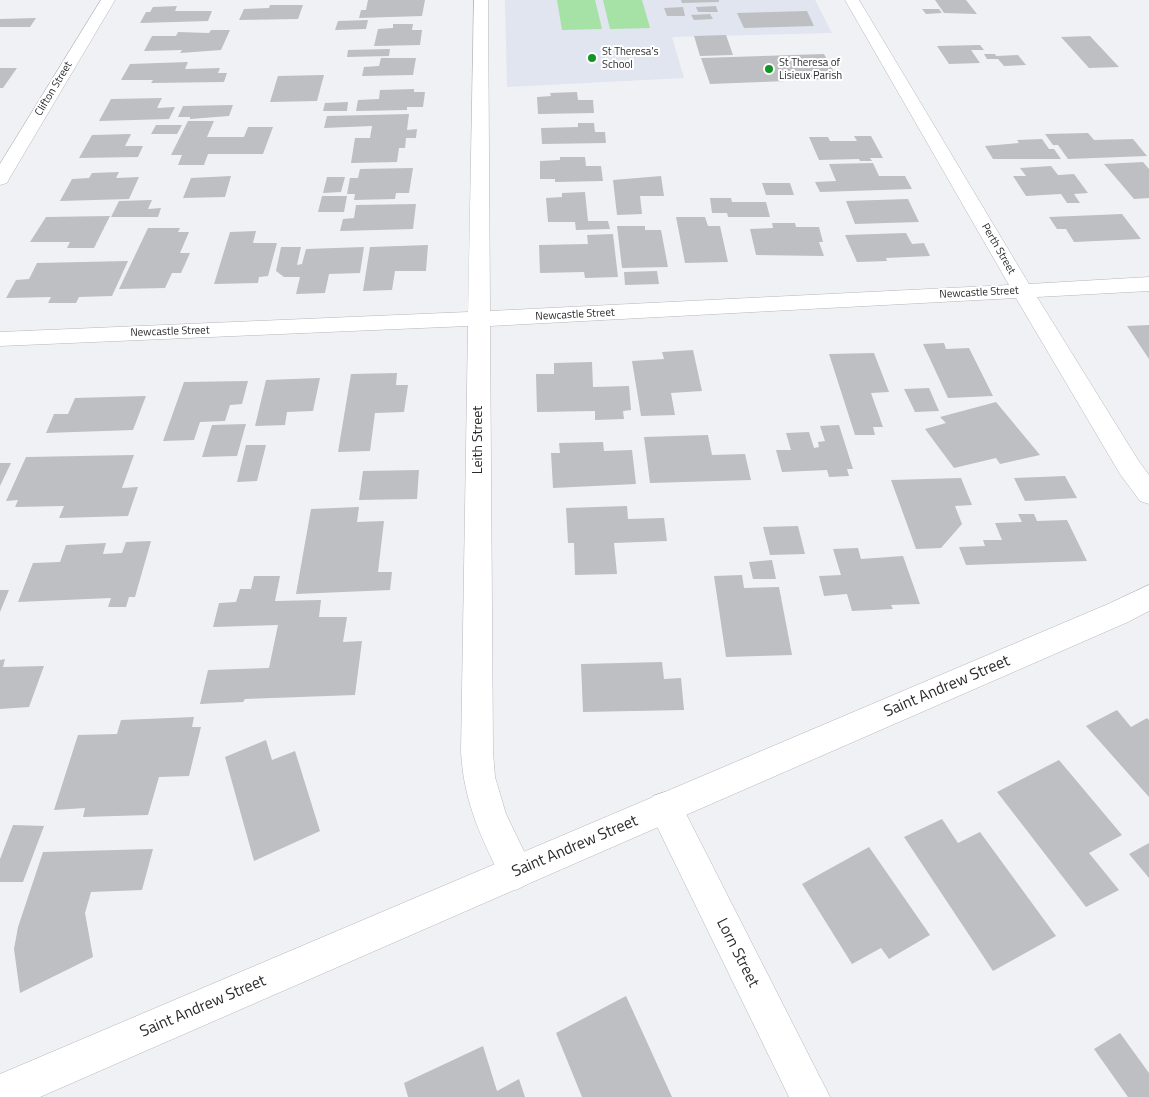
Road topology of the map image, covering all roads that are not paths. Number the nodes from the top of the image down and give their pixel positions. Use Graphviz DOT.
graph roads {
  1 [pos="108,0"];
  2 [pos="481,0"];
  3 [pos="852,0"];
  4 [pos="0,179"];
  5 [pos="1149,284"];
  6 [pos="1023,291"];
  7 [pos="479,319"];
  8 [pos="0,339"];
  9 [pos="1149,494"];
  10 [pos="1149,597"];
  11 [pos="666,808"];
  12 [pos="516,872"];
  13 [pos="0,1094"];
  14 [pos="810,1097"];
  1 -- 4 [label="street, Clifton Street"];
  2 -- 7 [label="street, Leith Street"];
  3 -- 6 [label="street, Perth Street"];
  5 -- 6 [label="street, Newcastle Street"];
  6 -- 7 [label="street, Newcastle Street"];
  6 -- 9 [label="street, Perth Street"];
  7 -- 8 [label="street, Newcastle Street"];
  7 -- 12 [label="street, Leith Street"];
  10 -- 11 [label="street, Saint Andrew Street"];
  11 -- 12 [label="street, Saint Andrew Street"];
  11 -- 14 [label="street, Lorn Street"];
  12 -- 13 [label="street, Saint Andrew Street"];
}
